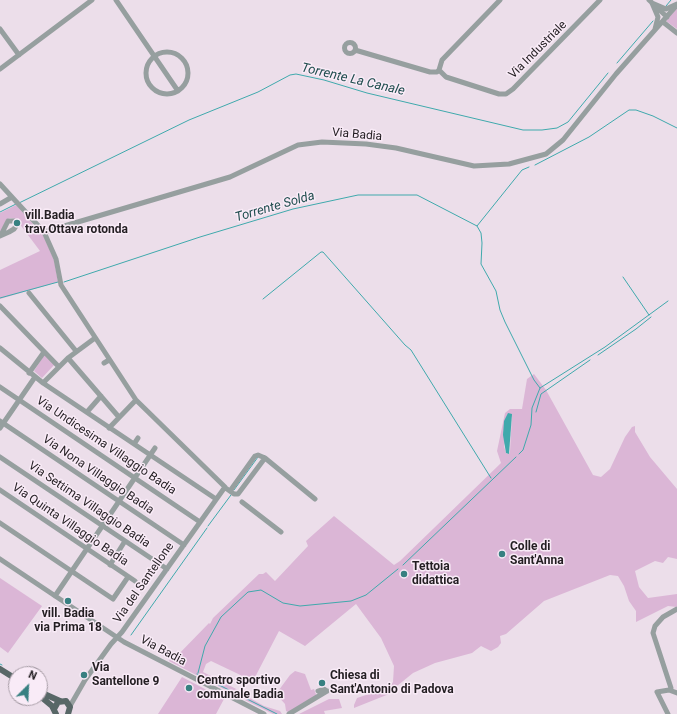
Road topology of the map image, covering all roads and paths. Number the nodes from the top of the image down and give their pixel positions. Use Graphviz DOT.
graph roads {
  1 [pos="92,0"];
  2 [pos="116,0"];
  3 [pos="500,0"];
  4 [pos="600,0"];
  5 [pos="651,2"];
  6 [pos="677,4"];
  7 [pos="666,17"];
  8 [pos="662,22"];
  9 [pos="0,29"];
  10 [pos="654,31"];
  11 [pos="677,33"];
  12 [pos="355,50"];
  13 [pos="19,55"];
  14 [pos="154,56"];
  15 [pos="0,69"];
  16 [pos="439,70"];
  17 [pos="178,90"];
  18 [pos="0,184"];
  19 [pos="15,201"];
  20 [pos="0,204"];
  21 [pos="6,226"];
  22 [pos="13,230"];
  23 [pos="44,232"];
  24 [pos="1,235"];
  25 [pos="29,292"];
  26 [pos="0,306"];
  27 [pos="95,338"];
  28 [pos="0,348"];
  29 [pos="76,351"];
  30 [pos="44,352"];
  31 [pos="68,358"];
  32 [pos="109,360"];
  33 [pos="104,363"];
  34 [pos="58,367"];
  35 [pos="29,373"];
  36 [pos="35,377"];
  37 [pos="43,383"];
  38 [pos="0,387"];
  39 [pos="101,396"];
  40 [pos="19,400"];
  41 [pos="136,400"];
  42 [pos="87,412"];
  43 [pos="118,416"];
  44 [pos="1,424"];
  45 [pos="109,428"];
  46 [pos="138,438"];
  47 [pos="134,444"];
  48 [pos="155,448"];
  49 [pos="150,455"];
  50 [pos="0,457"];
  51 [pos="265,458"];
  52 [pos="136,478"];
  53 [pos="225,487"];
  54 [pos="0,490"];
  55 [pos="230,491"];
  56 [pos="315,498"];
  57 [pos="216,499"];
  58 [pos="119,501"];
  59 [pos="242,502"];
  60 [pos="200,522"];
  61 [pos="0,523"];
  62 [pos="103,526"];
  63 [pos="281,532"];
  64 [pos="126,541"];
  65 [pos="184,545"];
  66 [pos="87,549"];
  67 [pos="0,559"];
  68 [pos="110,565"];
  69 [pos="167,569"];
  70 [pos="72,572"];
  71 [pos="128,577"];
  72 [pos="135,581"];
  73 [pos="55,596"];
  74 [pos="677,609"];
  75 [pos="117,638"];
  76 [pos="78,690"];
  77 [pos="669,690"];
  78 [pos="318,692"];
  79 [pos="677,693"];
  80 [pos="48,695"];
  81 [pos="62,701"];
  82 [pos="70,709"];
  83 [pos="54,712"];
  84 [pos="75,714"];
  85 [pos="264,714"];
  86 [pos="289,714"];
  87 [pos="668,714"];
  1 -- 13 [label="street"];
  2 -- 14 [label="street"];
  3 -- 16 [label="street"];
  4 -- 16 [label="street, Via Industriale"];
  5 -- 6 [label="street"];
  5 -- 7 [label="street"];
  5 -- 10 [label="street"];
  6 -- 7 [label="street, Via Badia"];
  7 -- 8 [label="street, Via Badia"];
  8 -- 10 [label="street, Via Badia"];
  8 -- 11 [label="street"];
  9 -- 13 [label="street"];
  10 -- 23 [label="street, Via Badia"];
  12 -- 16 [label="street, Via Industriale"];
  13 -- 15 [label="street"];
  14 -- 17 [label="street"];
  14 -- 17 [label="street"];
  14 -- 17 [label="street"];
  18 -- 19 [label="street"];
  19 -- 20 [label="street"];
  19 -- 23 [label="street"];
  21 -- 22 [label="street"];
  21 -- 22 [label="street"];
  21 -- 24 [label="street"];
  22 -- 24 [label="street"];
  23 -- 27 [label="street"];
  25 -- 29 [label="street"];
  26 -- 30 [label="street"];
  27 -- 29 [label="street"];
  27 -- 32 [label="street"];
  28 -- 35 [label="street"];
  29 -- 31 [label="street"];
  30 -- 34 [label="street"];
  30 -- 35 [label="street"];
  31 -- 34 [label="street"];
  31 -- 39 [label="street"];
  32 -- 33 [label="street"];
  32 -- 41 [label="street"];
  34 -- 37 [label="street"];
  35 -- 36 [label="street"];
  36 -- 37 [label="street"];
  36 -- 40 [label="street"];
  37 -- 42 [label="street"];
  38 -- 40 [label="street, Via Undicesima Villaggio Badia"];
  39 -- 42 [label="street"];
  39 -- 43 [label="street"];
  40 -- 44 [label="street"];
  40 -- 52 [label="street, Via Undicesima Villaggio Badia"];
  41 -- 43 [label="street"];
  41 -- 53 [label="street"];
  42 -- 45 [label="street"];
  43 -- 45 [label="street"];
  44 -- 58 [label="street, Via Nona Villaggio Badia"];
  45 -- 47 [label="street"];
  46 -- 47 [label="street"];
  47 -- 49 [label="street"];
  48 -- 49 [label="street"];
  49 -- 52 [label="street"];
  49 -- 57 [label="street"];
  50 -- 62 [label="street, Via Settima Villaggio Badia"];
  51 -- 55 [label="street"];
  51 -- 55 [label="street"];
  51 -- 56 [label="street"];
  52 -- 58 [label="street"];
  52 -- 60 [label="street, Via Undicesima Villaggio Badia"];
  53 -- 55 [label="street"];
  53 -- 57 [label="street, Via del Santellone"];
  54 -- 66 [label="street, Via Quinta Villaggio Badia"];
  57 -- 60 [label="street, Via del Santellone"];
  58 -- 62 [label="street"];
  58 -- 65 [label="street, Via Nona Villaggio Badia"];
  59 -- 63 [label="street"];
  60 -- 65 [label="street, Via del Santellone"];
  61 -- 70 [label="street"];
  62 -- 64 [label="street, Via Settima Villaggio Badia"];
  62 -- 66 [label="street"];
  64 -- 68 [label="street"];
  64 -- 69 [label="street, Via Settima Villaggio Badia"];
  65 -- 69 [label="street, Via del Santellone"];
  66 -- 68 [label="street, Via Quinta Villaggio Badia"];
  66 -- 70 [label="street"];
  67 -- 73 [label="street, Via Badia"];
  68 -- 71 [label="street, Via Quinta Villaggio Badia"];
  69 -- 75 [label="street, Via del Santellone"];
  70 -- 71 [label="street, Via Quinta Villaggio Badia"];
  70 -- 73 [label="street"];
  71 -- 72 [label="street, Via Quinta Villaggio Badia"];
  73 -- 75 [label="street, Via Badia"];
  74 -- 77 [label="street"];
  75 -- 76 [label="street, Via del Santellone"];
  75 -- 85 [label="street, Via Badia"];
  76 -- 81 [label="street, Via del Santellone"];
  76 -- 82 [label="street, Via del Santellone"];
  77 -- 79 [label="street"];
  77 -- 87 [label="street"];
  78 -- 86 [label="street"];
  80 -- 81 [label="main road"];
  81 -- 82 [label="main road"];
  81 -- 83 [label="main road"];
  82 -- 84 [label="main road"];
}
